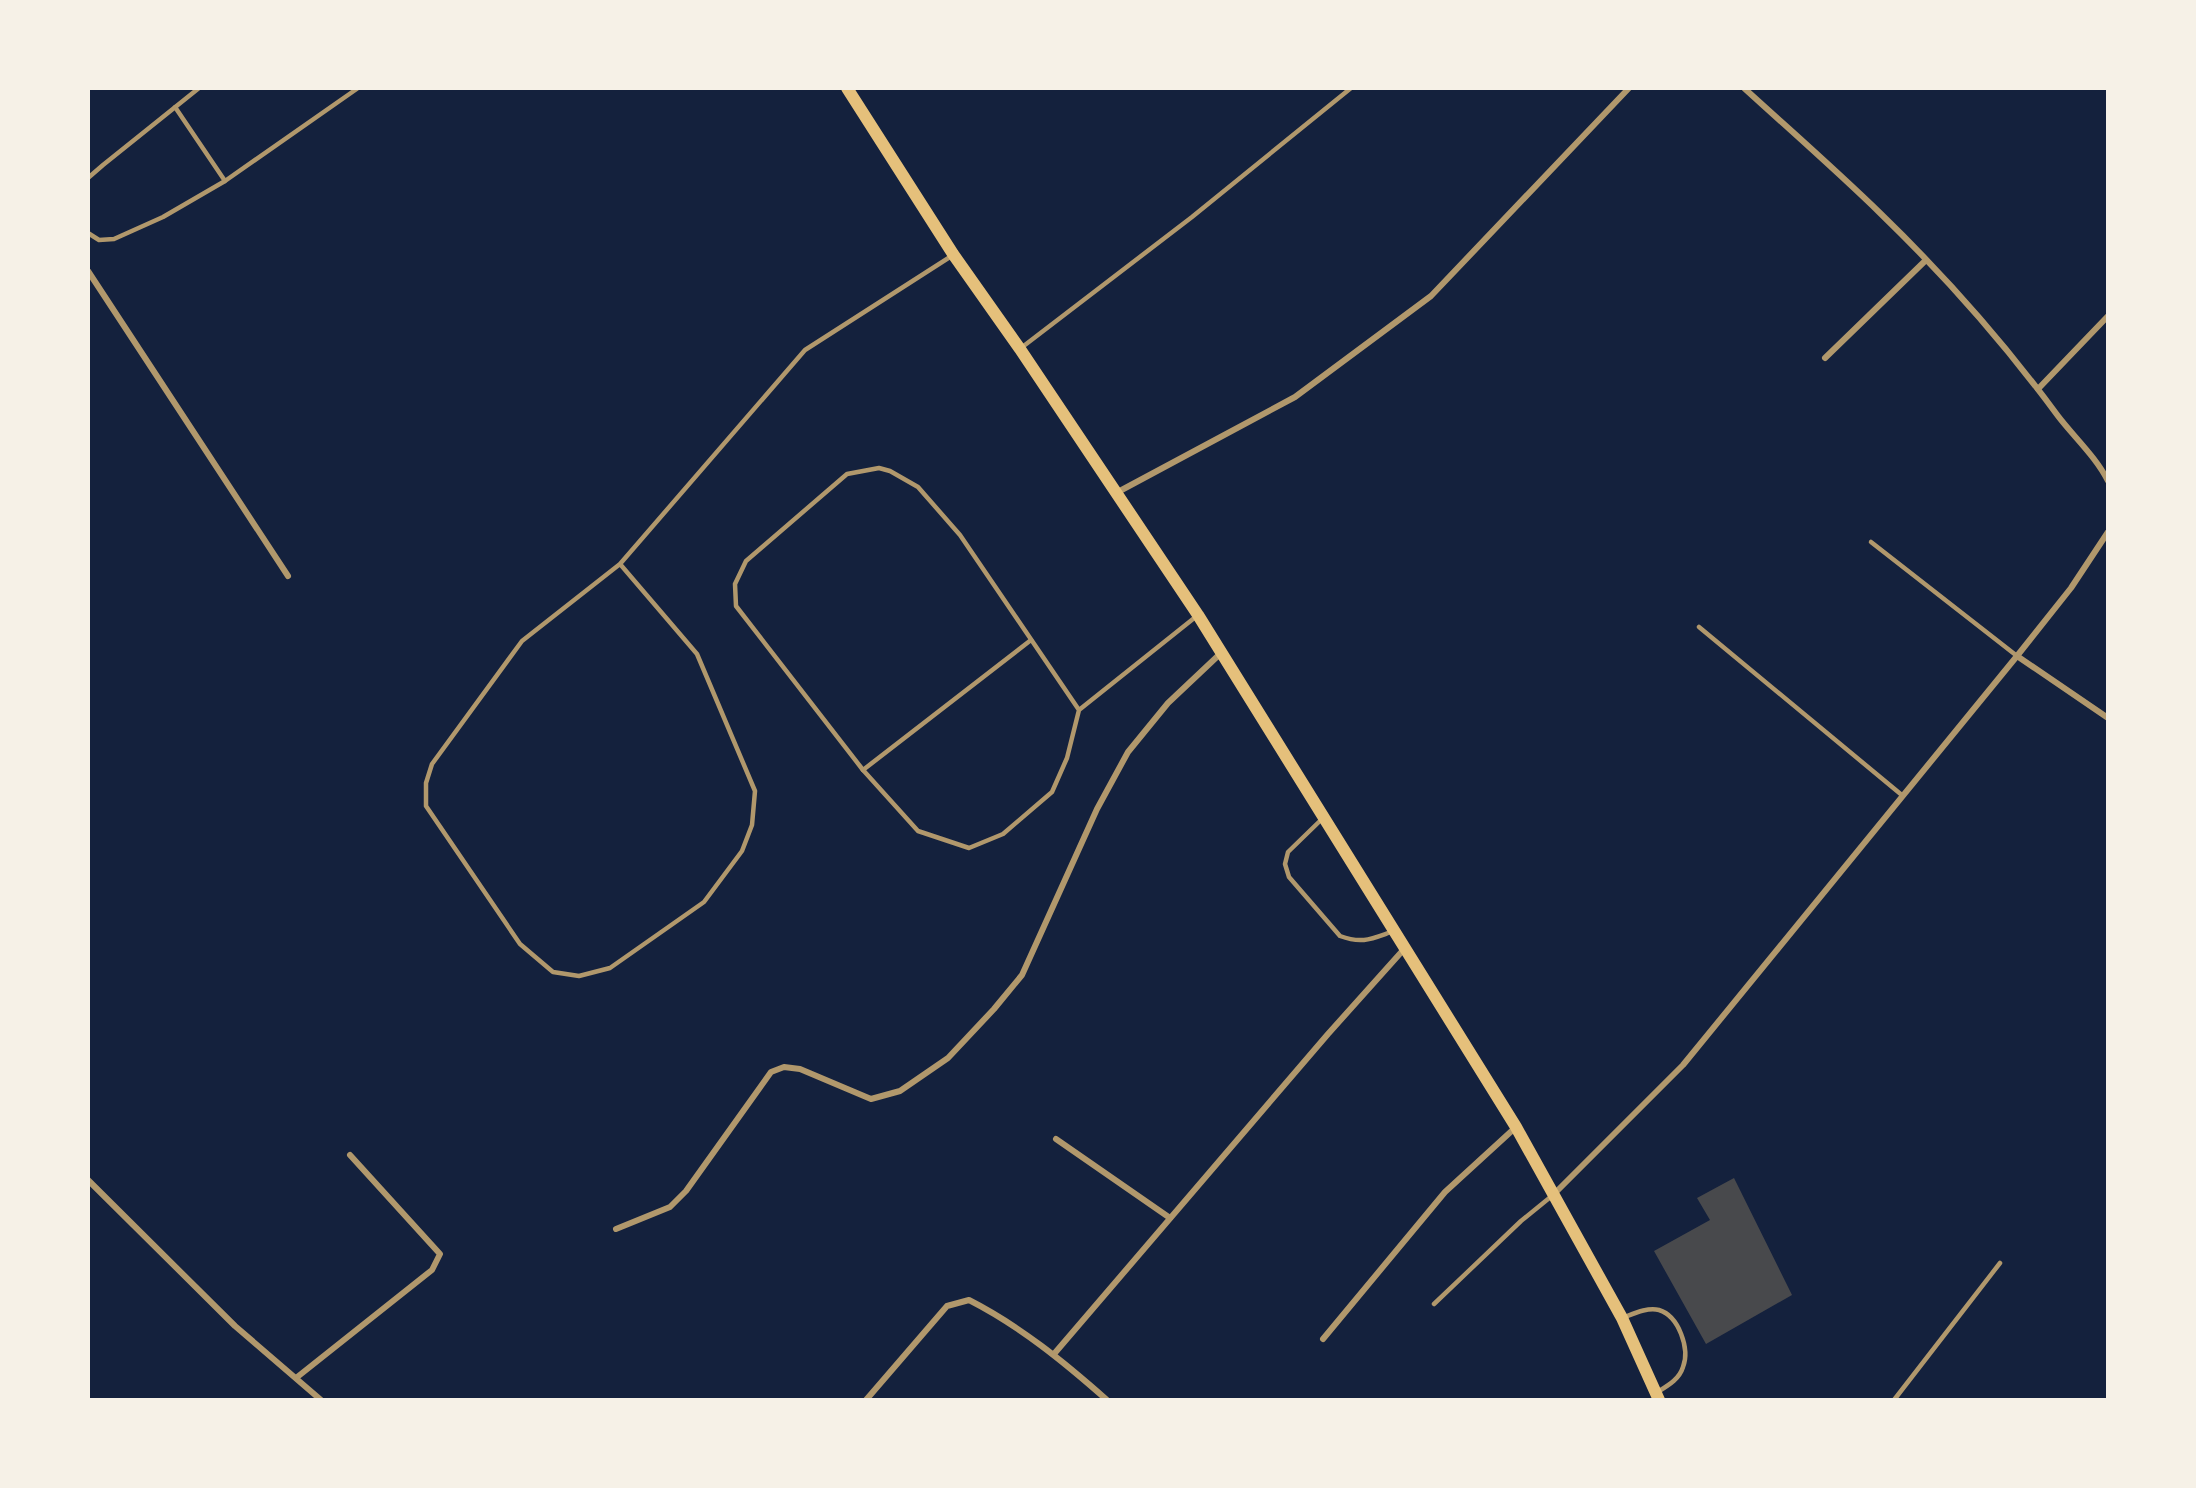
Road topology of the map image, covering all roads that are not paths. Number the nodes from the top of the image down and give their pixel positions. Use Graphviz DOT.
graph roads {
  1 [pos="199,88"];
  2 [pos="358,88"];
  3 [pos="847,88"];
  4 [pos="1351,88"];
  5 [pos="1629,88"];
  6 [pos="1744,88"];
  7 [pos="175,107"];
  8 [pos="88,178"];
  9 [pos="225,181"];
  10 [pos="88,233"];
  11 [pos="953,254"];
  12 [pos="1926,260"];
  13 [pos="88,271"];
  14 [pos="2108,316"];
  15 [pos="1020,349"];
  16 [pos="1825,358"];
  17 [pos="2038,389"];
  18 [pos="2108,481"];
  19 [pos="1116,493"];
  20 [pos="2108,532"];
  21 [pos="1871,542"];
  22 [pos="620,564"];
  23 [pos="288,576"];
  24 [pos="1198,615"];
  25 [pos="1699,627"];
  26 [pos="1031,640"];
  27 [pos="1221,653"];
  28 [pos="2018,656"];
  29 [pos="1079,710"];
  30 [pos="2108,718"];
  31 [pos="863,770"];
  32 [pos="1904,796"];
  33 [pos="1323,818"];
  34 [pos="1394,931"];
  35 [pos="1405,948"];
  36 [pos="1516,1127"];
  37 [pos="1056,1139"];
  38 [pos="350,1155"];
  39 [pos="88,1180"];
  40 [pos="1554,1194"];
  41 [pos="1170,1218"];
  42 [pos="616,1229"];
  43 [pos="2001,1263"];
  44 [pos="1434,1304"];
  45 [pos="1622,1318"];
  46 [pos="1323,1339"];
  47 [pos="1054,1354"];
  48 [pos="296,1378"];
  49 [pos="1658,1396"];
  50 [pos="321,1400"];
  51 [pos="866,1400"];
  52 [pos="1107,1400"];
  53 [pos="1894,1400"];
  1 -- 7 [label="lane"];
  2 -- 9 [label="lane"];
  3 -- 11 [label="main road"];
  4 -- 15 [label="lane"];
  5 -- 19 [label="street"];
  6 -- 12 [label="street"];
  7 -- 8 [label="lane"];
  7 -- 9 [label="lane"];
  9 -- 10 [label="lane"];
  11 -- 15 [label="main road"];
  11 -- 22 [label="lane"];
  12 -- 16 [label="street"];
  12 -- 17 [label="street"];
  13 -- 23 [label="street"];
  14 -- 17 [label="street"];
  15 -- 19 [label="main road"];
  17 -- 18 [label="street"];
  19 -- 24 [label="main road"];
  20 -- 28 [label="street"];
  21 -- 28 [label="lane"];
  22 -- 22 [label="lane"];
  24 -- 27 [label="main road"];
  24 -- 29 [label="lane"];
  25 -- 32 [label="lane"];
  26 -- 29 [label="lane"];
  26 -- 31 [label="lane"];
  26 -- 31 [label="lane"];
  27 -- 33 [label="main road"];
  27 -- 42 [label="street"];
  28 -- 30 [label="street"];
  28 -- 32 [label="street"];
  29 -- 31 [label="lane"];
  32 -- 40 [label="street"];
  33 -- 34 [label="main road"];
  33 -- 34 [label="lane"];
  34 -- 35 [label="main road"];
  35 -- 36 [label="main road"];
  35 -- 41 [label="street"];
  36 -- 40 [label="main road"];
  36 -- 46 [label="street"];
  37 -- 41 [label="street"];
  38 -- 48 [label="street"];
  39 -- 48 [label="street"];
  40 -- 44 [label="lane"];
  40 -- 45 [label="main road"];
  41 -- 47 [label="street"];
  43 -- 53 [label="lane"];
  45 -- 49 [label="main road"];
  45 -- 49 [label="lane"];
  47 -- 51 [label="street"];
  47 -- 52 [label="street"];
  48 -- 50 [label="street"];
}
